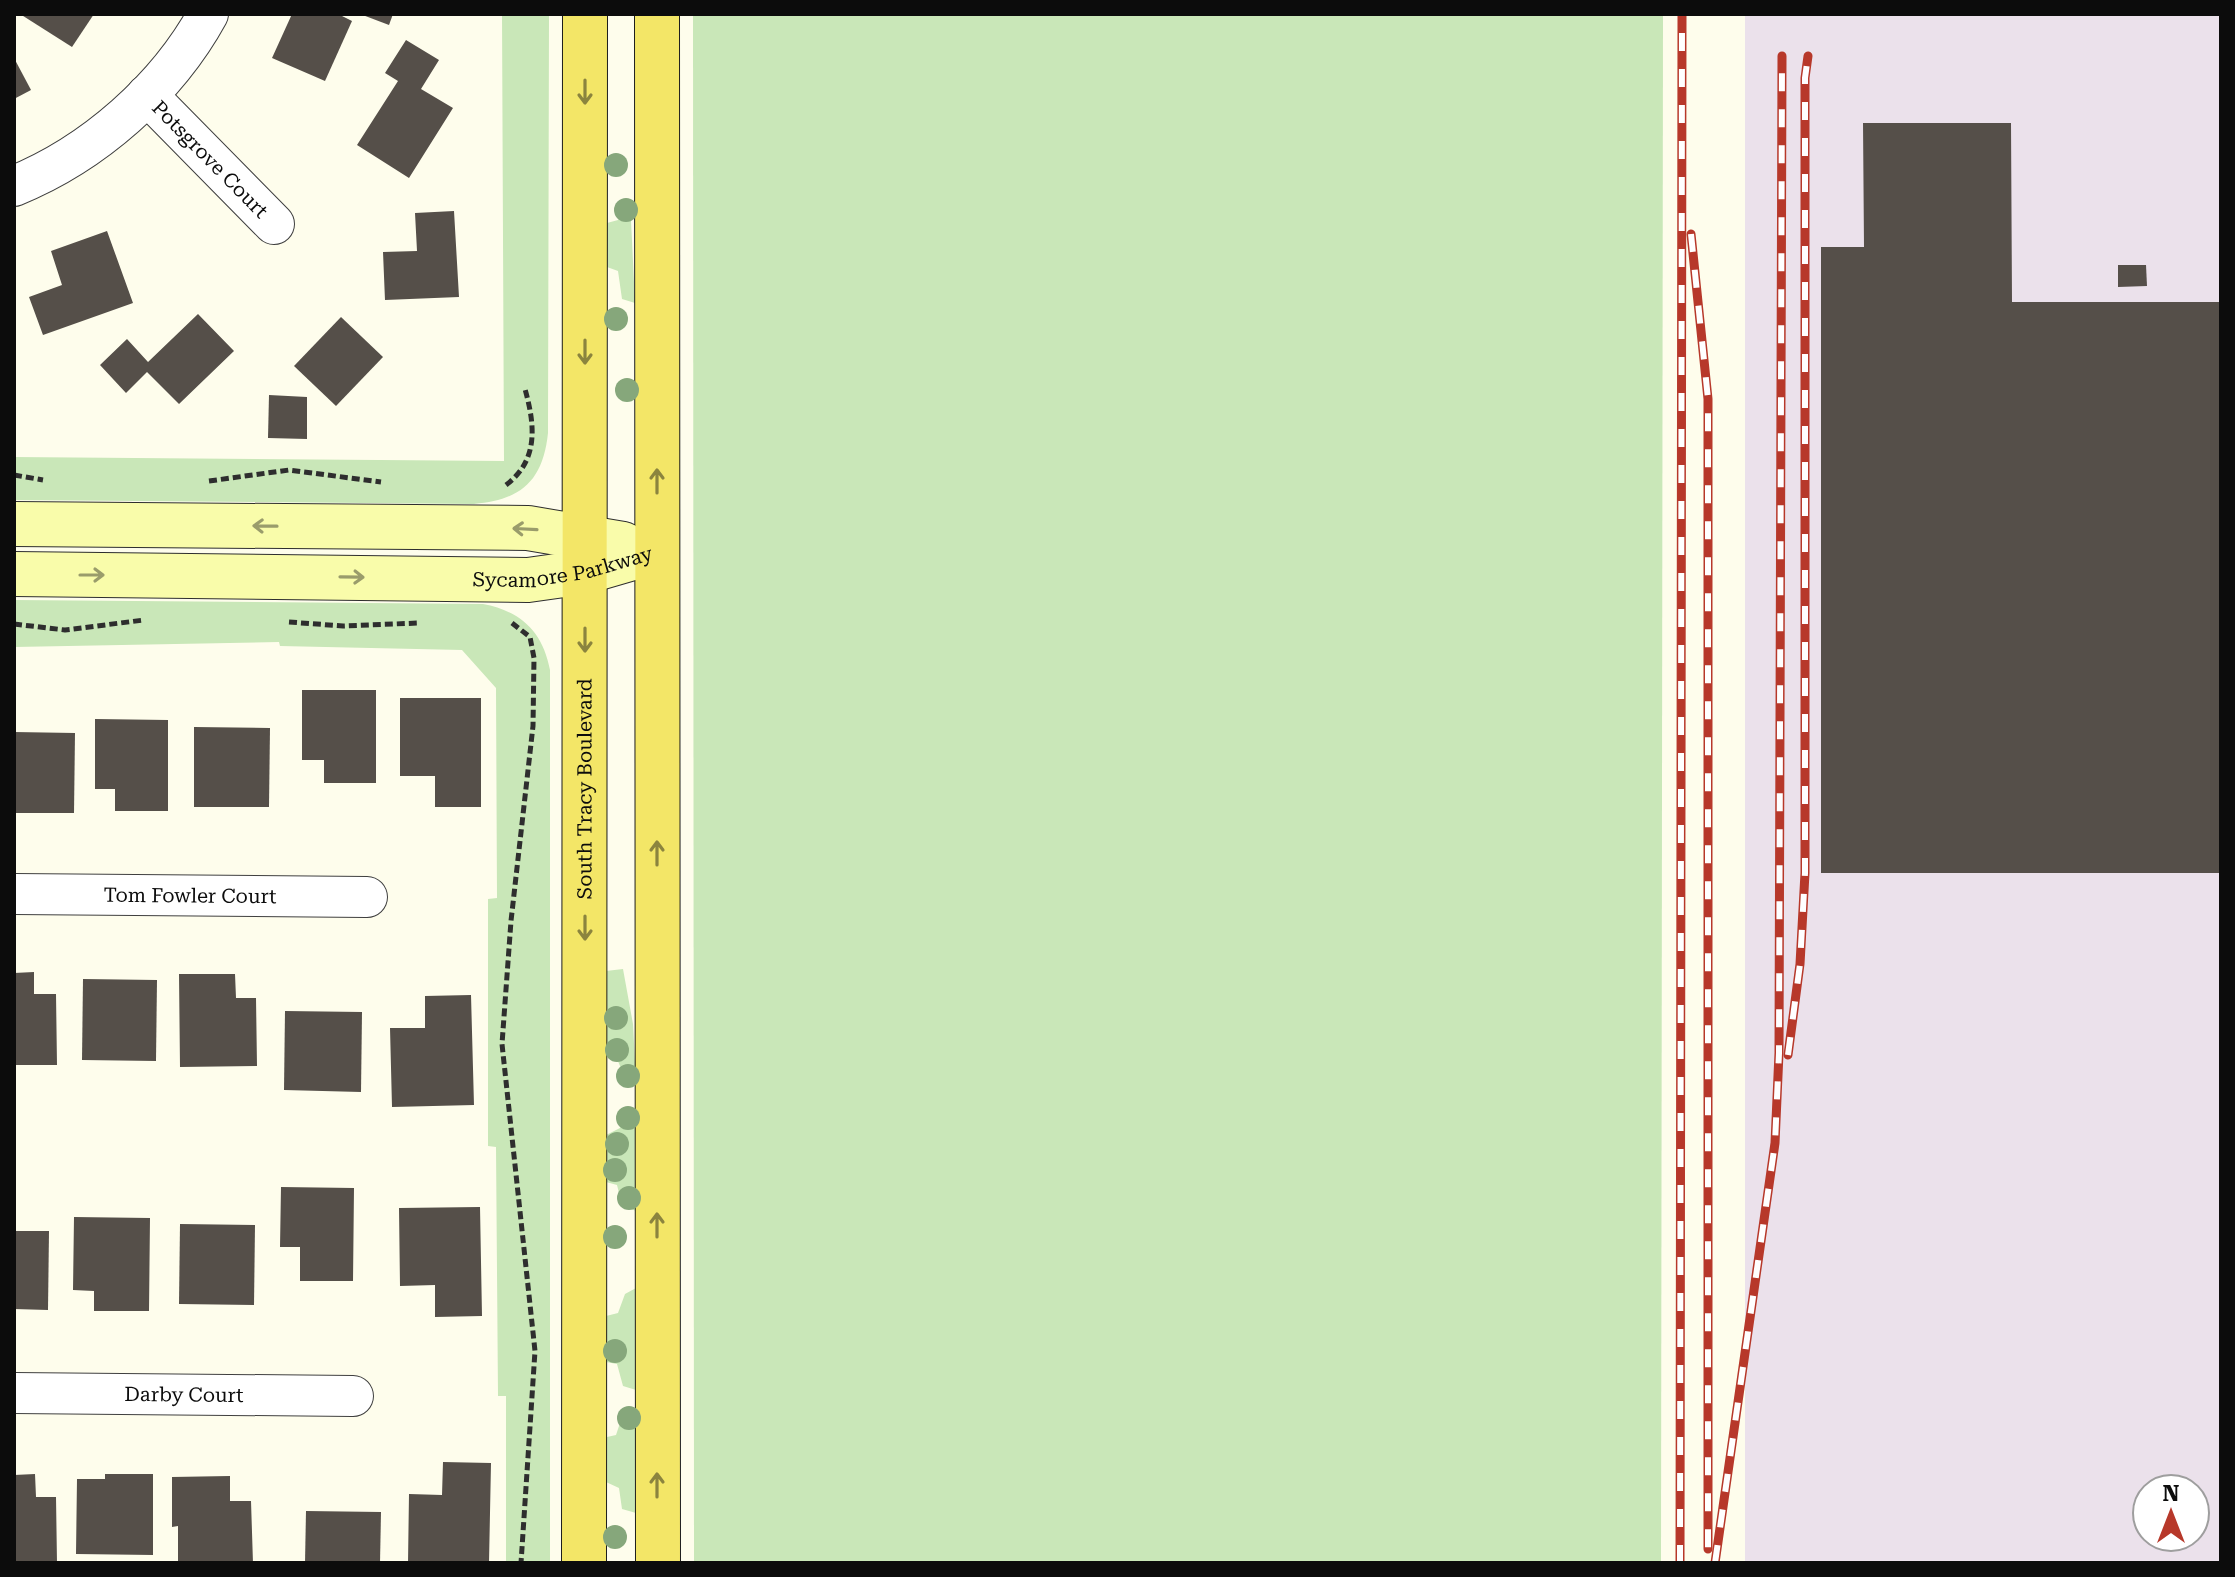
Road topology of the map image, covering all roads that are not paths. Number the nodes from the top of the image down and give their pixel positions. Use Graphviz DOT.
graph roads {
  1 [pos="208,14"];
  2 [pos="585,14"];
  3 [pos="657,14"];
  4 [pos="147,95"];
  5 [pos="14,186"];
  6 [pos="274,224"];
  7 [pos="14,524"];
  8 [pos="657,551"];
  9 [pos="585,554"];
  10 [pos="14,574"];
  11 [pos="14,894"];
  12 [pos="367,897"];
  13 [pos="14,1393"];
  14 [pos="353,1396"];
  15 [pos="584,1563"];
  16 [pos="658,1563"];
  1 -- 4 [label="street"];
  2 -- 9 [label="main road, South Tracy Boulevard, one-way"];
  8 -- 3 [label="main road, one-way"];
  4 -- 5 [label="street"];
  4 -- 6 [label="street, Potsgrove Court"];
  9 -- 7 [label="main road, Sycamore Parkway, one-way"];
  8 -- 9 [label="main road, Sycamore Parkway"];
  16 -- 8 [label="main road, one-way"];
  10 -- 9 [label="main road, Sycamore Parkway, one-way"];
  9 -- 15 [label="main road, South Tracy Boulevard, one-way"];
  11 -- 12 [label="street, Tom Fowler Court"];
  13 -- 14 [label="street, Darby Court"];
}
